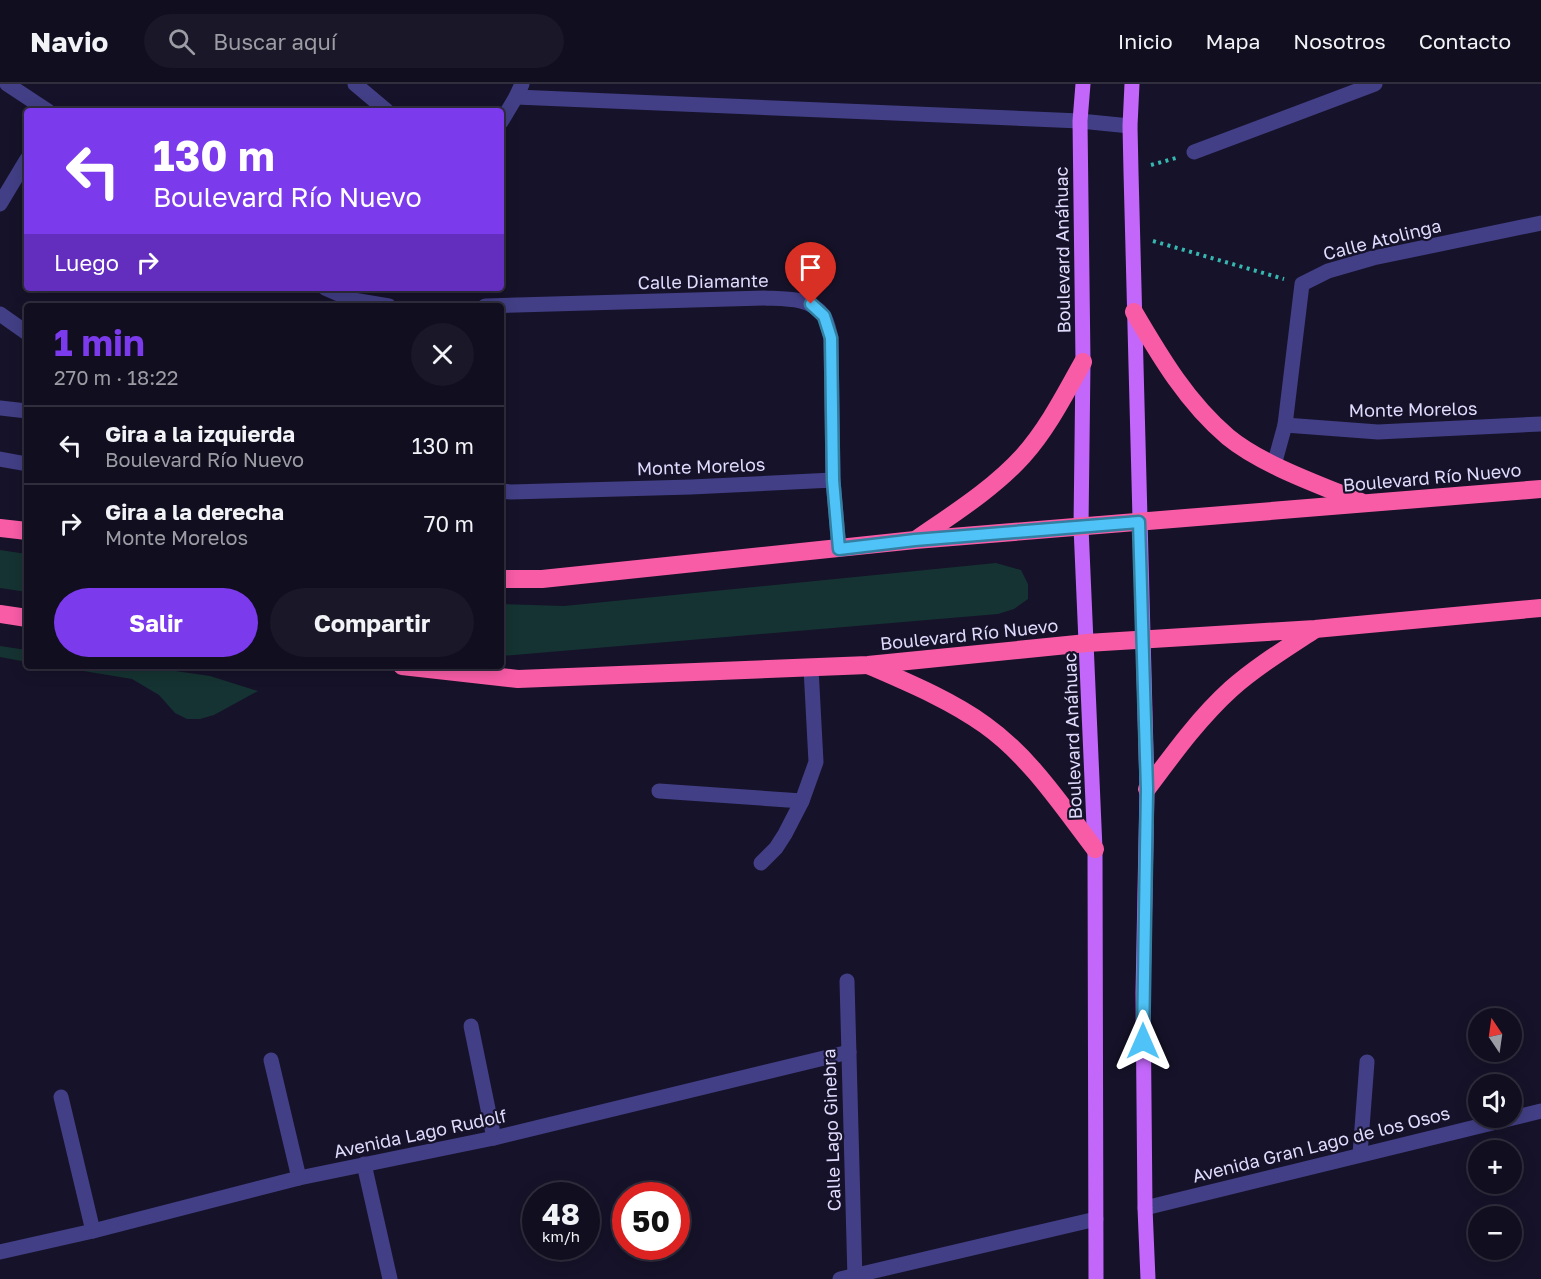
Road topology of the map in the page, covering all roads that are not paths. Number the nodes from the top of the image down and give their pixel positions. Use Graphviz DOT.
graph roads {
  1 [pos="6,84"];
  2 [pos="355,84"];
  3 [pos="1083,84"];
  4 [pos="1132,84"];
  5 [pos="1375,84"];
  6 [pos="519,91"];
  7 [pos="43,108"];
  8 [pos="383,108"];
  9 [pos="504,117"];
  10 [pos="1080,121"];
  11 [pos="1130,126"];
  12 [pos="1194,152"];
  13 [pos="24,164"];
  14 [pos="0,204"];
  15 [pos="1541,223"];
  16 [pos="332,291"];
  17 [pos="371,303"];
  18 [pos="504,305"];
  19 [pos="1134,312"];
  20 [pos="0,314"];
  21 [pos="24,331"];
  22 [pos="1083,362"];
  23 [pos="0,408"];
  24 [pos="24,411"];
  25 [pos="1541,424"];
  26 [pos="1285,425"];
  27 [pos="0,459"];
  28 [pos="24,463"];
  29 [pos="1274,465"];
  30 [pos="833,480"];
  31 [pos="1541,489"];
  32 [pos="504,491"];
  33 [pos="1362,503"];
  34 [pos="1139,522"];
  35 [pos="1081,527"];
  36 [pos="0,528"];
  37 [pos="24,531"];
  38 [pos="915,540"];
  39 [pos="839,549"];
  40 [pos="504,579"];
  41 [pos="1541,608"];
  42 [pos="0,614"];
  43 [pos="24,618"];
  44 [pos="1315,628"];
  45 [pos="1143,641"];
  46 [pos="1087,643"];
  47 [pos="868,665"];
  48 [pos="811,668"];
  49 [pos="429,669"];
  50 [pos="1147,789"];
  51 [pos="659,791"];
  52 [pos="802,801"];
  53 [pos="1095,849"];
  54 [pos="761,863"];
  55 [pos="847,981"];
  56 [pos="471,1026"];
  57 [pos="849,1052"];
  58 [pos="271,1060"];
  59 [pos="1367,1062"];
  60 [pos="61,1096"];
  61 [pos="1541,1111"];
  62 [pos="494,1138"];
  63 [pos="1360,1154"];
  64 [pos="364,1164"];
  65 [pos="299,1178"];
  66 [pos="1145,1208"];
  67 [pos="1095,1219"];
  68 [pos="93,1231"];
  69 [pos="0,1252"];
  70 [pos="850,1278"];
  71 [pos="390,1279"];
  72 [pos="1096,1279"];
  73 [pos="1148,1279"];
  1 -- 7 [label="street"];
  2 -- 8 [label="street"];
  3 -- 10 [label="main road, Boulevard Anáhuac"];
  4 -- 11 [label="main road"];
  5 -- 12 [label="street"];
  6 -- 9 [label="street"];
  6 -- 10 [label="street"];
  10 -- 11 [label="street"];
  10 -- 22 [label="main road, Boulevard Anáhuac"];
  11 -- 19 [label="main road"];
  13 -- 14 [label="street"];
  15 -- 26 [label="street, Calle Atolinga"];
  16 -- 17 [label="street"];
  18 -- 30 [label="street, Calle Diamante"];
  19 -- 29 [label="highway"];
  19 -- 34 [label="main road"];
  20 -- 21 [label="street"];
  22 -- 35 [label="main road, Boulevard Anáhuac"];
  22 -- 38 [label="highway"];
  23 -- 24 [label="street"];
  25 -- 26 [label="street, Monte Morelos"];
  26 -- 29 [label="street"];
  27 -- 28 [label="street"];
  29 -- 33 [label="highway"];
  30 -- 32 [label="street, Monte Morelos"];
  30 -- 39 [label="street"];
  31 -- 33 [label="highway, Boulevard Río Nuevo"];
  33 -- 34 [label="highway, Boulevard Río Nuevo"];
  34 -- 35 [label="highway, Boulevard Río Nuevo"];
  34 -- 45 [label="main road"];
  35 -- 38 [label="highway, Boulevard Río Nuevo"];
  35 -- 46 [label="main road, Boulevard Anáhuac"];
  36 -- 37 [label="highway"];
  38 -- 39 [label="highway, Boulevard Río Nuevo"];
  39 -- 40 [label="highway, Boulevard Río Nuevo"];
  41 -- 44 [label="highway, Boulevard Río Nuevo"];
  42 -- 43 [label="highway"];
  44 -- 45 [label="highway, Boulevard Río Nuevo"];
  44 -- 50 [label="highway"];
  45 -- 46 [label="highway, Boulevard Río Nuevo"];
  45 -- 50 [label="main road"];
  46 -- 47 [label="highway, Boulevard Río Nuevo"];
  46 -- 53 [label="main road, Boulevard Anáhuac"];
  47 -- 48 [label="highway, Boulevard Río Nuevo"];
  47 -- 53 [label="highway"];
  48 -- 49 [label="highway, Boulevard Río Nuevo"];
  48 -- 52 [label="street"];
  50 -- 66 [label="main road"];
  51 -- 52 [label="street"];
  52 -- 54 [label="street"];
  53 -- 67 [label="main road, Boulevard Anáhuac"];
  55 -- 57 [label="street, Calle Lago Ginebra"];
  56 -- 62 [label="street"];
  57 -- 62 [label="street, Avenida Lago Rudolf"];
  57 -- 70 [label="street, Calle Lago Ginebra"];
  58 -- 65 [label="street"];
  59 -- 63 [label="street"];
  60 -- 68 [label="street"];
  61 -- 63 [label="street, Avenida Gran Lago de los Osos"];
  62 -- 64 [label="street, Avenida Lago Rudolf"];
  63 -- 66 [label="street, Avenida Gran Lago de los Osos"];
  64 -- 65 [label="street, Avenida Lago Rudolf"];
  64 -- 71 [label="street"];
  65 -- 68 [label="street, Avenida Lago Rudolf"];
  66 -- 73 [label="main road"];
  67 -- 70 [label="street"];
  67 -- 72 [label="main road, Boulevard Anáhuac"];
  68 -- 69 [label="street, Avenida Lago Rudolf"];
}
